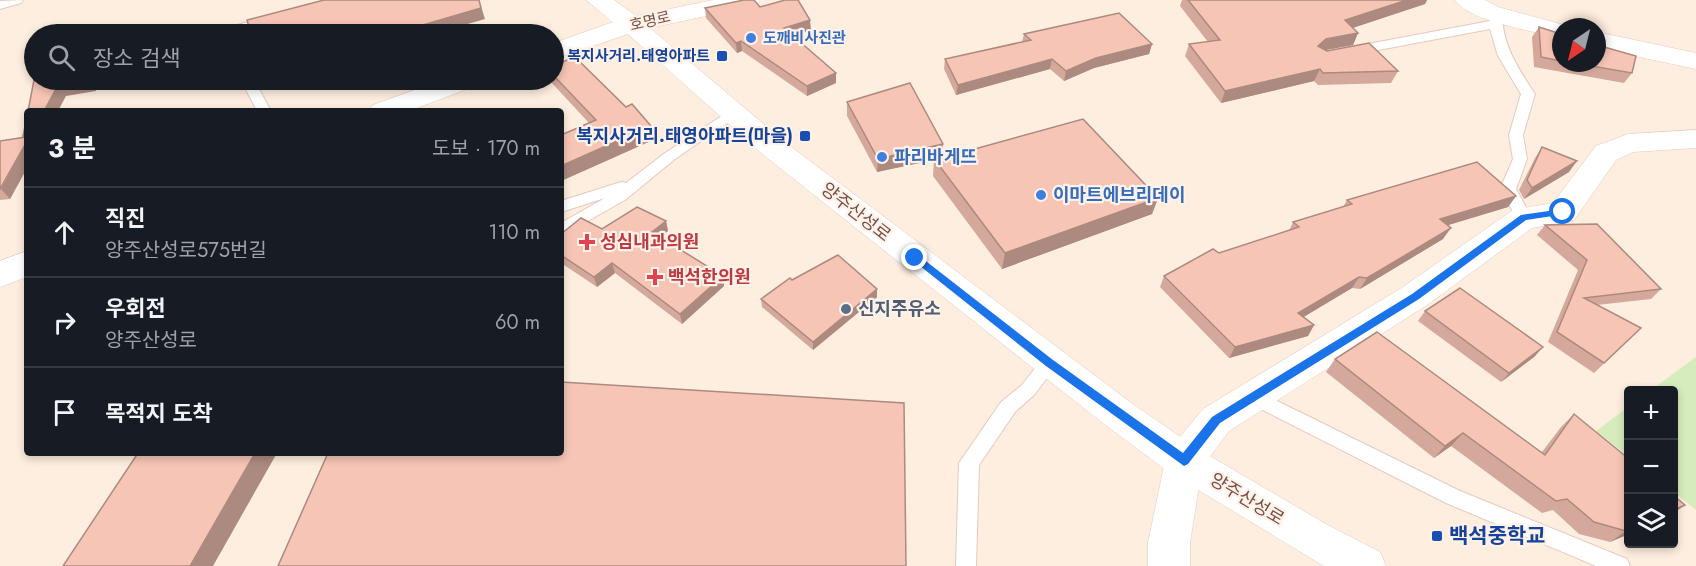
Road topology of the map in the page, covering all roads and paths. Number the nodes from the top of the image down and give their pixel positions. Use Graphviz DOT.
graph roads {
  1 [pos="17,0"];
  2 [pos="598,0"];
  3 [pos="748,0"];
  4 [pos="1467,0"];
  5 [pos="0,5"];
  6 [pos="282,17"];
  7 [pos="1496,19"];
  8 [pos="256,24"];
  9 [pos="632,24"];
  10 [pos="1552,28"];
  11 [pos="1606,42"];
  12 [pos="564,48"];
  13 [pos="1344,52"];
  14 [pos="1696,61"];
  15 [pos="253,90"];
  16 [pos="439,90"];
  17 [pos="262,108"];
  18 [pos="391,108"];
  19 [pos="731,114"];
  20 [pos="1696,139"];
  21 [pos="639,181"];
  22 [pos="564,206"];
  23 [pos="1524,218"];
  24 [pos="564,228"];
  25 [pos="24,264"];
  26 [pos="0,275"];
  27 [pos="1049,363"];
  28 [pos="1253,397"];
  29 [pos="1184,461"];
  30 [pos="966,566"];
  31 [pos="1169,566"];
  32 [pos="1365,566"];
  33 [pos="1620,566"];
  1 -- 5 [label="lane"];
  2 -- 9 [label="street, 양주산성로"];
  3 -- 9 [label="street, 호명로"];
  4 -- 7 [label="street"];
  6 -- 8 [label="lane"];
  7 -- 10 [label="street"];
  7 -- 13 [label="lane"];
  7 -- 23 [label="lane"];
  9 -- 12 [label="street, 호명로"];
  9 -- 19 [label="street, 양주산성로"];
  11 -- 14 [label="street"];
  15 -- 17 [label="lane"];
  16 -- 18 [label="street"];
  19 -- 21 [label="lane"];
  19 -- 27 [label="street, 양주산성로"];
  20 -- 23 [label="street"];
  21 -- 22 [label="lane"];
  21 -- 24 [label="lane"];
  23 -- 28 [label="street"];
  25 -- 26 [label="street"];
  27 -- 29 [label="street, 양주산성로"];
  27 -- 30 [label="lane"];
  28 -- 29 [label="street"];
  28 -- 33 [label="lane"];
  29 -- 31 [label="street"];
  29 -- 32 [label="street, 양주산성로"];
}
